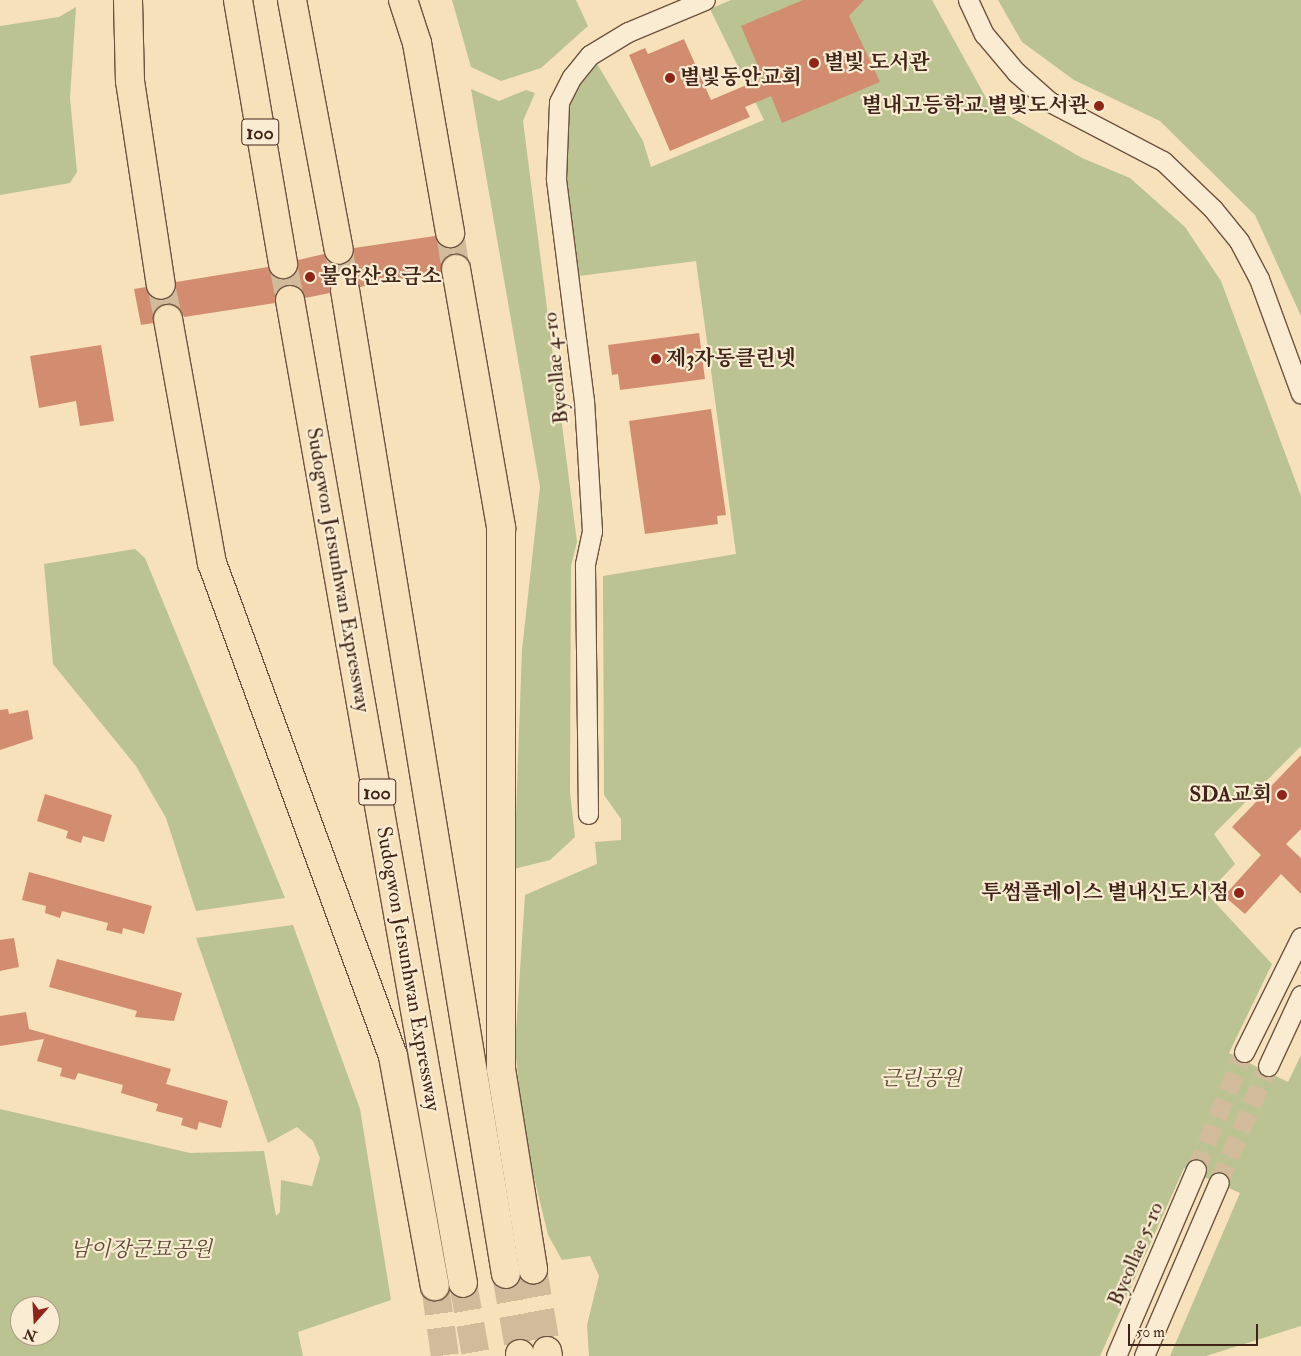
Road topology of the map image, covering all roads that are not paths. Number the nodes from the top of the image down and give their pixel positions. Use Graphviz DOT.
graph roads {
  1 [pos="128,0"];
  2 [pos="238,0"];
  3 [pos="292,0"];
  4 [pos="403,0"];
  5 [pos="705,0"];
  6 [pos="968,0"];
  7 [pos="450,233"];
  8 [pos="339,250"];
  9 [pos="283,264"];
  10 [pos="456,270"];
  11 [pos="161,285"];
  12 [pos="345,290"];
  13 [pos="290,300"];
  14 [pos="168,319"];
  15 [pos="1301,394"];
  16 [pos="588,814"];
  17 [pos="1301,938"];
  18 [pos="1301,995"];
  19 [pos="1244,1052"];
  20 [pos="1268,1066"];
  21 [pos="1196,1169"];
  22 [pos="1219,1182"];
  23 [pos="533,1269"];
  24 [pos="506,1274"];
  25 [pos="463,1283"];
  26 [pos="435,1286"];
  27 [pos="1116,1356"];
  28 [pos="1144,1356"];
  1 -- 11 [label="highway"];
  2 -- 9 [label="highway, 100"];
  3 -- 8 [label="highway"];
  4 -- 7 [label="highway"];
  5 -- 16 [label="street, Byeollae 4-ro"];
  6 -- 15 [label="street"];
  10 -- 23 [label="highway"];
  12 -- 24 [label="highway, 100"];
  13 -- 25 [label="highway, Sudogwon Je1sunhwan Expressway / 100"];
  14 -- 26 [label="highway"];
  17 -- 19 [label="street"];
  18 -- 20 [label="street"];
  21 -- 27 [label="street, Byeollae 5-ro"];
  22 -- 28 [label="street"];
}
